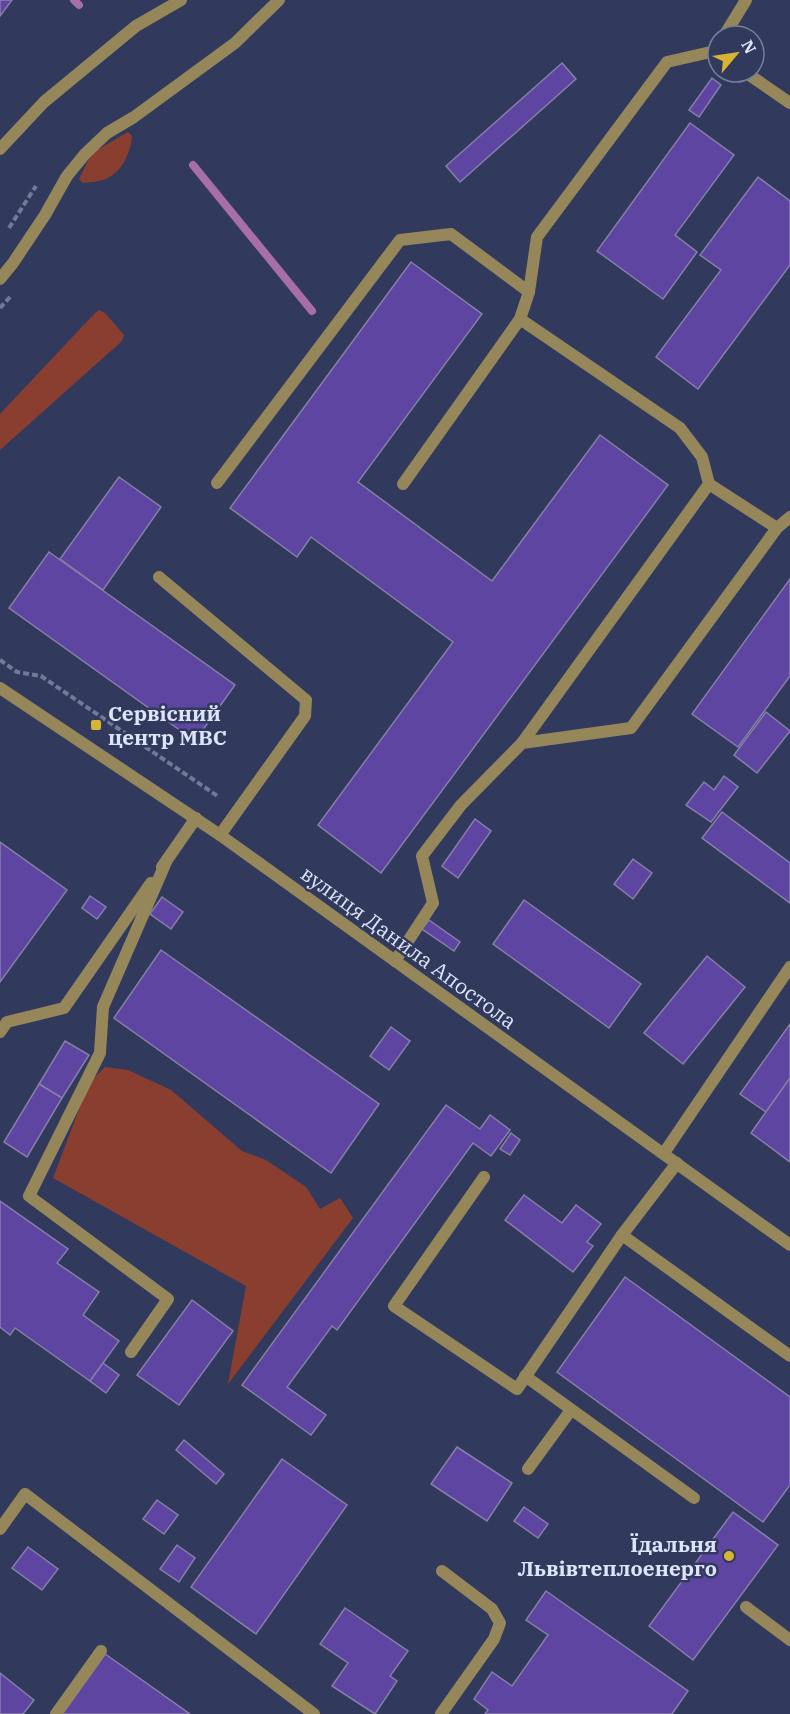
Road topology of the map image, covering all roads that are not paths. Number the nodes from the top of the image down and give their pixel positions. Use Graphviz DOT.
graph roads {
  1 [pos="181,0"];
  2 [pos="279,0"];
  3 [pos="746,0"];
  4 [pos="731,24"];
  5 [pos="706,53"];
  6 [pos="762,84"];
  7 [pos="790,104"];
  8 [pos="0,149"];
  9 [pos="0,279"];
  10 [pos="529,292"];
  11 [pos="520,319"];
  12 [pos="217,483"];
  13 [pos="403,484"];
  14 [pos="709,484"];
  15 [pos="790,518"];
  16 [pos="777,528"];
  17 [pos="159,577"];
  18 [pos="0,688"];
  19 [pos="522,743"];
  20 [pos="196,818"];
  21 [pos="220,835"];
  22 [pos="166,862"];
  23 [pos="395,961"];
  24 [pos="790,967"];
  25 [pos="0,1032"];
  26 [pos="664,1153"];
  27 [pos="677,1163"];
  28 [pos="484,1177"];
  29 [pos="622,1235"];
  30 [pos="790,1245"];
  31 [pos="131,1352"];
  32 [pos="790,1356"];
  33 [pos="525,1376"];
  34 [pos="571,1410"];
  35 [pos="528,1469"];
  36 [pos="694,1498"];
  37 [pos="0,1529"];
  38 [pos="442,1571"];
  39 [pos="746,1607"];
  40 [pos="790,1640"];
  41 [pos="101,1651"];
  42 [pos="56,1714"];
  43 [pos="314,1714"];
  44 [pos="441,1714"];
  1 -- 8 [label="street"];
  2 -- 9 [label="street"];
  3 -- 4 [label="street"];
  5 -- 10 [label="street"];
  6 -- 7 [label="street"];
  10 -- 11 [label="street"];
  10 -- 12 [label="street"];
  11 -- 13 [label="street"];
  11 -- 14 [label="street"];
  14 -- 16 [label="street"];
  14 -- 19 [label="street"];
  15 -- 16 [label="street"];
  16 -- 19 [label="street"];
  17 -- 21 [label="street"];
  18 -- 20 [label="street, вулиця Данила Апостола"];
  19 -- 23 [label="street"];
  20 -- 21 [label="street, вулиця Данила Апостола"];
  20 -- 22 [label="street"];
  21 -- 23 [label="street, вулиця Данила Апостола"];
  22 -- 25 [label="street"];
  22 -- 31 [label="street"];
  23 -- 26 [label="street, вулиця Данила Апостола"];
  24 -- 26 [label="street"];
  26 -- 27 [label="street, вулиця Данила Апостола"];
  27 -- 29 [label="street"];
  27 -- 30 [label="street, вулиця Данила Апостола"];
  28 -- 33 [label="street"];
  29 -- 32 [label="street"];
  29 -- 33 [label="street"];
  33 -- 34 [label="street"];
  34 -- 35 [label="street"];
  34 -- 36 [label="street"];
  37 -- 43 [label="street"];
  38 -- 44 [label="street"];
  39 -- 40 [label="street"];
  41 -- 42 [label="street"];
}
